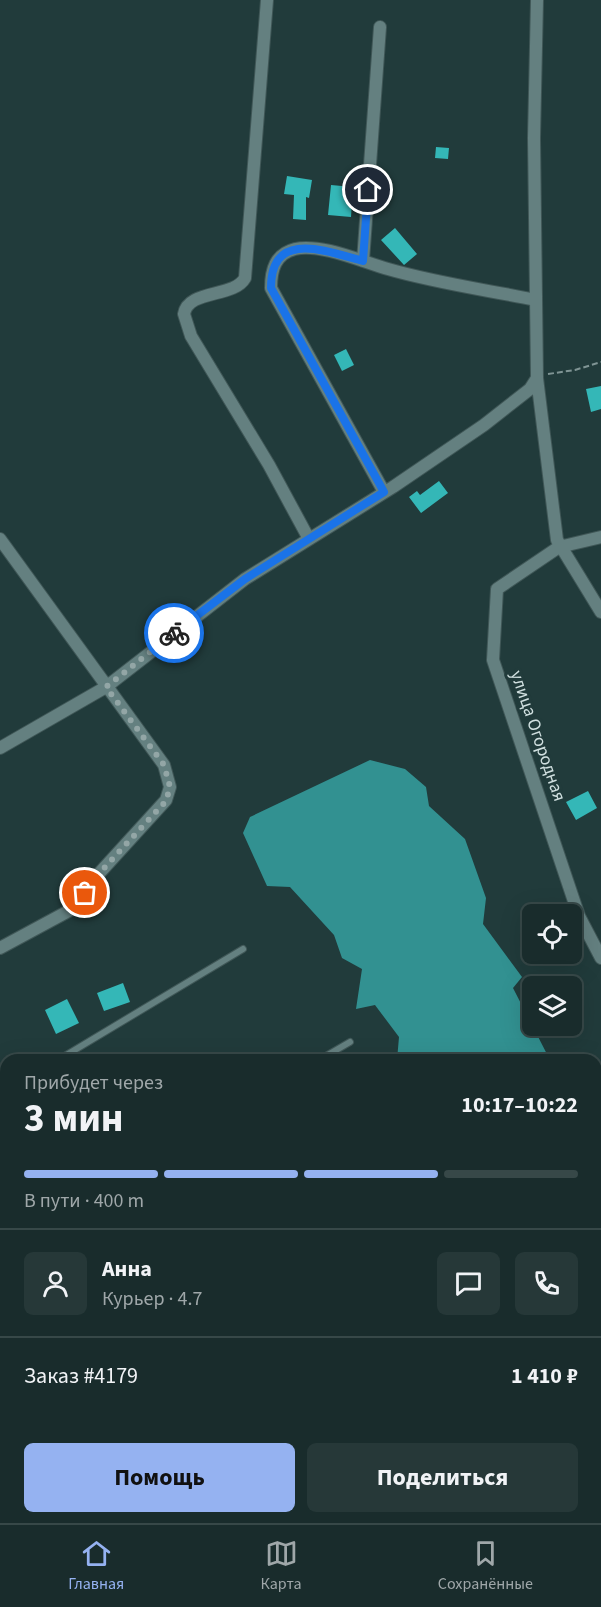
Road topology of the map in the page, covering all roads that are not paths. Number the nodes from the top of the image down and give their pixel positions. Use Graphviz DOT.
graph roads {
  1 [pos="267,0"];
  2 [pos="537,0"];
  3 [pos="380,27"];
  4 [pos="363,261"];
  5 [pos="536,300"];
  6 [pos="537,378"];
  7 [pos="384,492"];
  8 [pos="601,537"];
  9 [pos="0,539"];
  10 [pos="309,539"];
  11 [pos="559,547"];
  12 [pos="601,612"];
  13 [pos="106,687"];
  14 [pos="0,748"];
  15 [pos="0,948"];
  16 [pos="243,949"];
  17 [pos="601,958"];
  18 [pos="350,1042"];
  19 [pos="68,1054"];
  20 [pos="329,1054"];
  1 -- 10 [label="street"];
  2 -- 5 [label="street"];
  3 -- 4 [label="street"];
  4 -- 5 [label="street"];
  4 -- 7 [label="street"];
  5 -- 6 [label="street"];
  6 -- 7 [label="street"];
  6 -- 11 [label="street"];
  7 -- 10 [label="street"];
  8 -- 11 [label="street"];
  9 -- 13 [label="street"];
  10 -- 13 [label="street"];
  11 -- 12 [label="street"];
  11 -- 17 [label="street, улица Огородная"];
  13 -- 14 [label="street"];
  13 -- 15 [label="street"];
  16 -- 19 [label="lane"];
  18 -- 20 [label="lane"];
}
